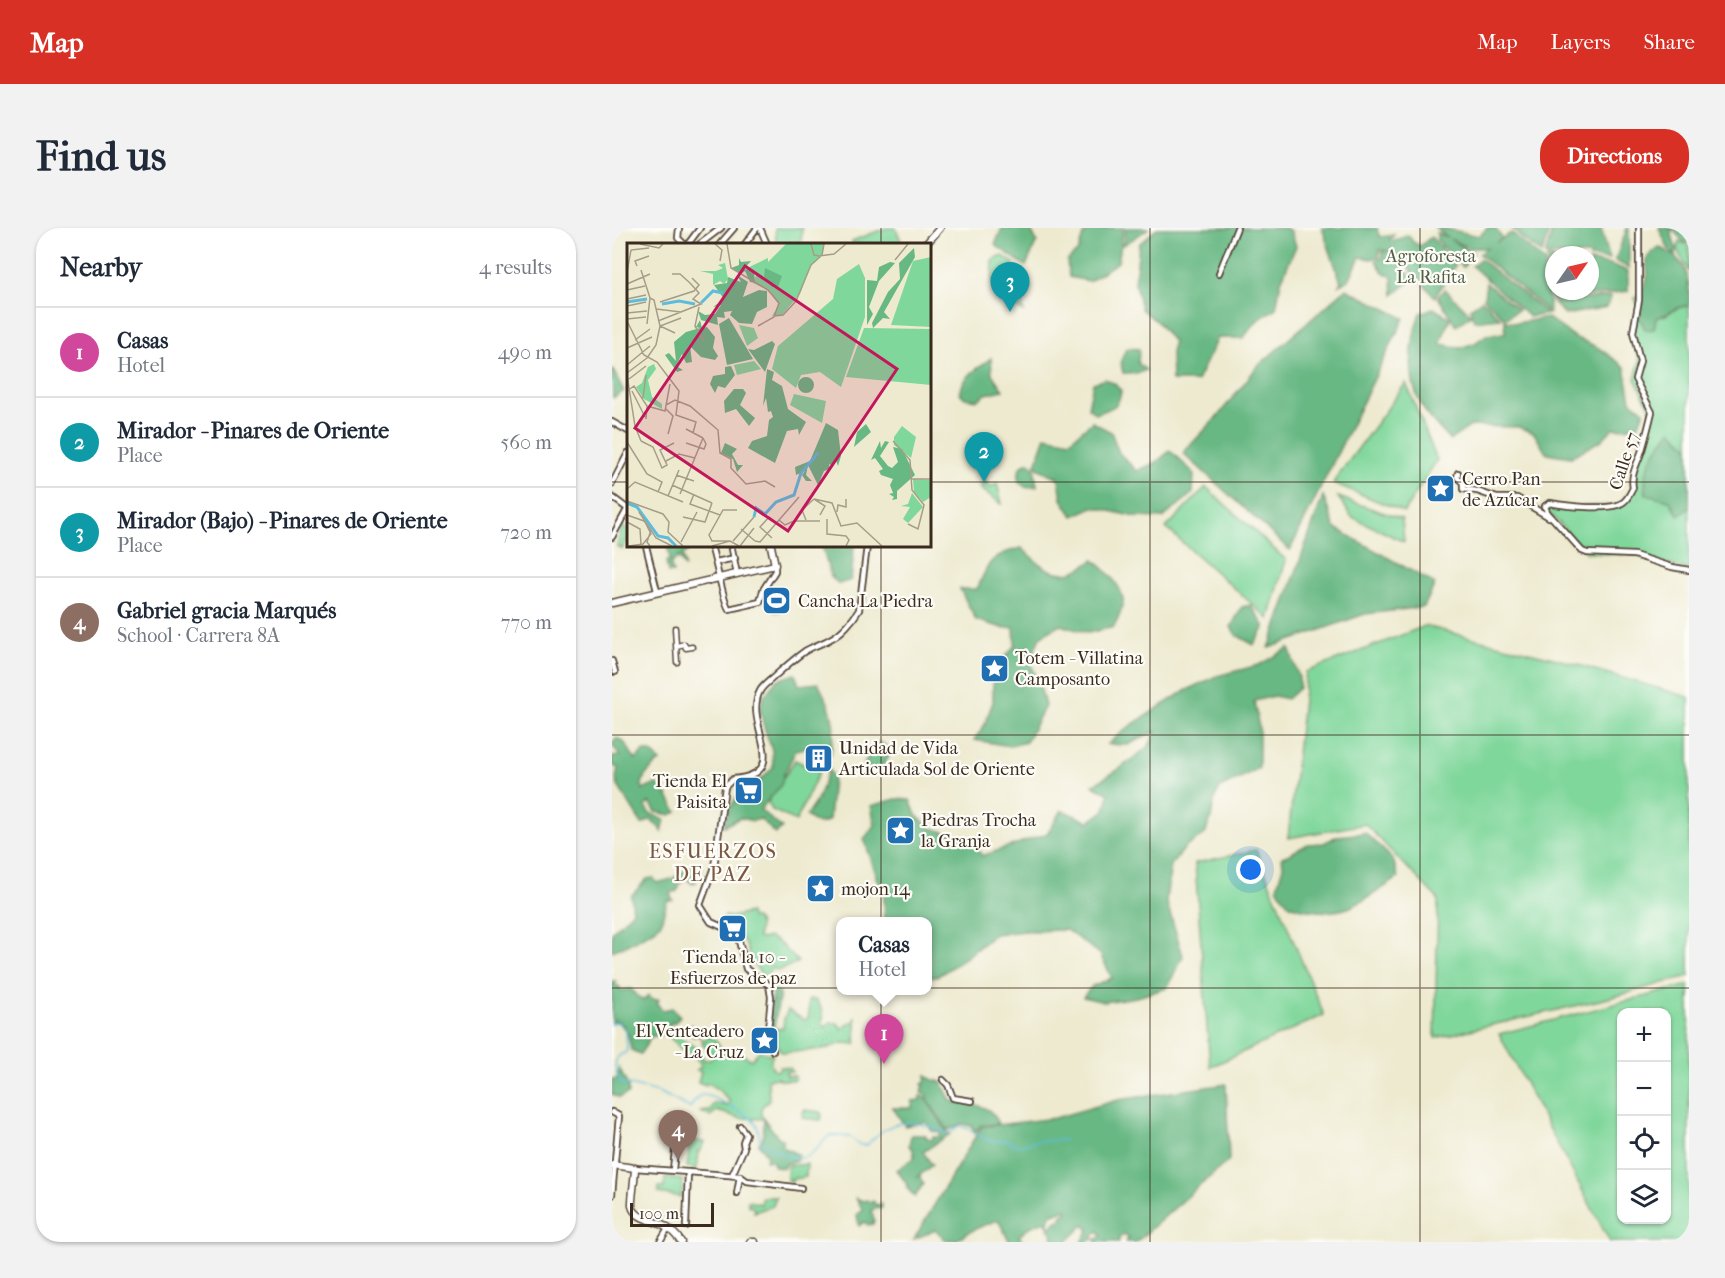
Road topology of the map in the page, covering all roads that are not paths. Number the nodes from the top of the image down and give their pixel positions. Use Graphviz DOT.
graph roads {
  1 [pos="679,228"];
  2 [pos="700,228"];
  3 [pos="720,228"];
  4 [pos="734,228"];
  5 [pos="759,228"];
  6 [pos="940,228"];
  7 [pos="1237,228"];
  8 [pos="1640,228"];
  9 [pos="680,243"];
  10 [pos="689,243"];
  11 [pos="701,243"];
  12 [pos="721,243"];
  13 [pos="746,243"];
  14 [pos="766,243"];
  15 [pos="927,243"];
  16 [pos="1219,273"];
  17 [pos="612,422"];
  18 [pos="627,430"];
  19 [pos="627,455"];
  20 [pos="1458,473"];
  21 [pos="612,484"];
  22 [pos="612,497"];
  23 [pos="627,507"];
  24 [pos="627,510"];
  25 [pos="1547,511"];
  26 [pos="612,537"];
  27 [pos="646,548"];
  28 [pos="712,548"];
  29 [pos="771,548"];
  30 [pos="867,548"];
  31 [pos="732,549"];
  32 [pos="735,558"];
  33 [pos="716,562"];
  34 [pos="775,565"];
  35 [pos="1689,570"];
  36 [pos="737,574"];
  37 [pos="721,578"];
  38 [pos="657,591"];
  39 [pos="612,603"];
  40 [pos="675,628"];
  41 [pos="692,647"];
  42 [pos="677,648"];
  43 [pos="683,654"];
  44 [pos="612,661"];
  45 [pos="677,662"];
  46 [pos="615,672"];
  47 [pos="773,1051"];
  48 [pos="943,1080"];
  49 [pos="972,1101"];
  50 [pos="612,1112"];
  51 [pos="740,1126"];
  52 [pos="676,1129"];
  53 [pos="614,1165"];
  54 [pos="635,1168"];
  55 [pos="673,1170"];
  56 [pos="688,1172"];
  57 [pos="732,1175"];
  58 [pos="740,1176"];
  59 [pos="801,1188"];
  60 [pos="737,1193"];
  61 [pos="612,1195"];
  62 [pos="686,1226"];
  63 [pos="668,1229"];
  64 [pos="679,1239"];
  65 [pos="660,1242"];
  66 [pos="750,1242"];
  67 [pos="755,1242"];
  1 -- 9 [label="street"];
  2 -- 10 [label="street"];
  3 -- 11 [label="street"];
  4 -- 12 [label="street"];
  5 -- 13 [label="street"];
  5 -- 14 [label="street"];
  6 -- 15 [label="street"];
  7 -- 16 [label="street"];
  8 -- 25 [label="street, Calle 57"];
  17 -- 18 [label="street"];
  19 -- 21 [label="street"];
  20 -- 25 [label="street"];
  22 -- 23 [label="street"];
  24 -- 26 [label="street"];
  25 -- 35 [label="street"];
  27 -- 38 [label="street"];
  28 -- 33 [label="street"];
  29 -- 34 [label="street"];
  30 -- 47 [label="street"];
  31 -- 32 [label="street"];
  32 -- 33 [label="street"];
  32 -- 36 [label="street"];
  33 -- 37 [label="street"];
  34 -- 36 [label="street"];
  34 -- 37 [label="street"];
  36 -- 37 [label="street"];
  37 -- 38 [label="street"];
  38 -- 39 [label="street"];
  40 -- 42 [label="street"];
  41 -- 42 [label="street"];
  42 -- 43 [label="street"];
  42 -- 45 [label="street"];
  44 -- 46 [label="street"];
  48 -- 49 [label="street"];
  50 -- 53 [label="street"];
  51 -- 57 [label="street"];
  52 -- 55 [label="street"];
  53 -- 54 [label="street"];
  53 -- 61 [label="street"];
  54 -- 55 [label="street"];
  54 -- 63 [label="street"];
  55 -- 56 [label="street"];
  56 -- 57 [label="street"];
  56 -- 62 [label="street"];
  57 -- 58 [label="street"];
  58 -- 59 [label="street"];
  58 -- 60 [label="street"];
  63 -- 64 [label="street"];
  63 -- 65 [label="street"];
  66 -- 67 [label="street"];
}
